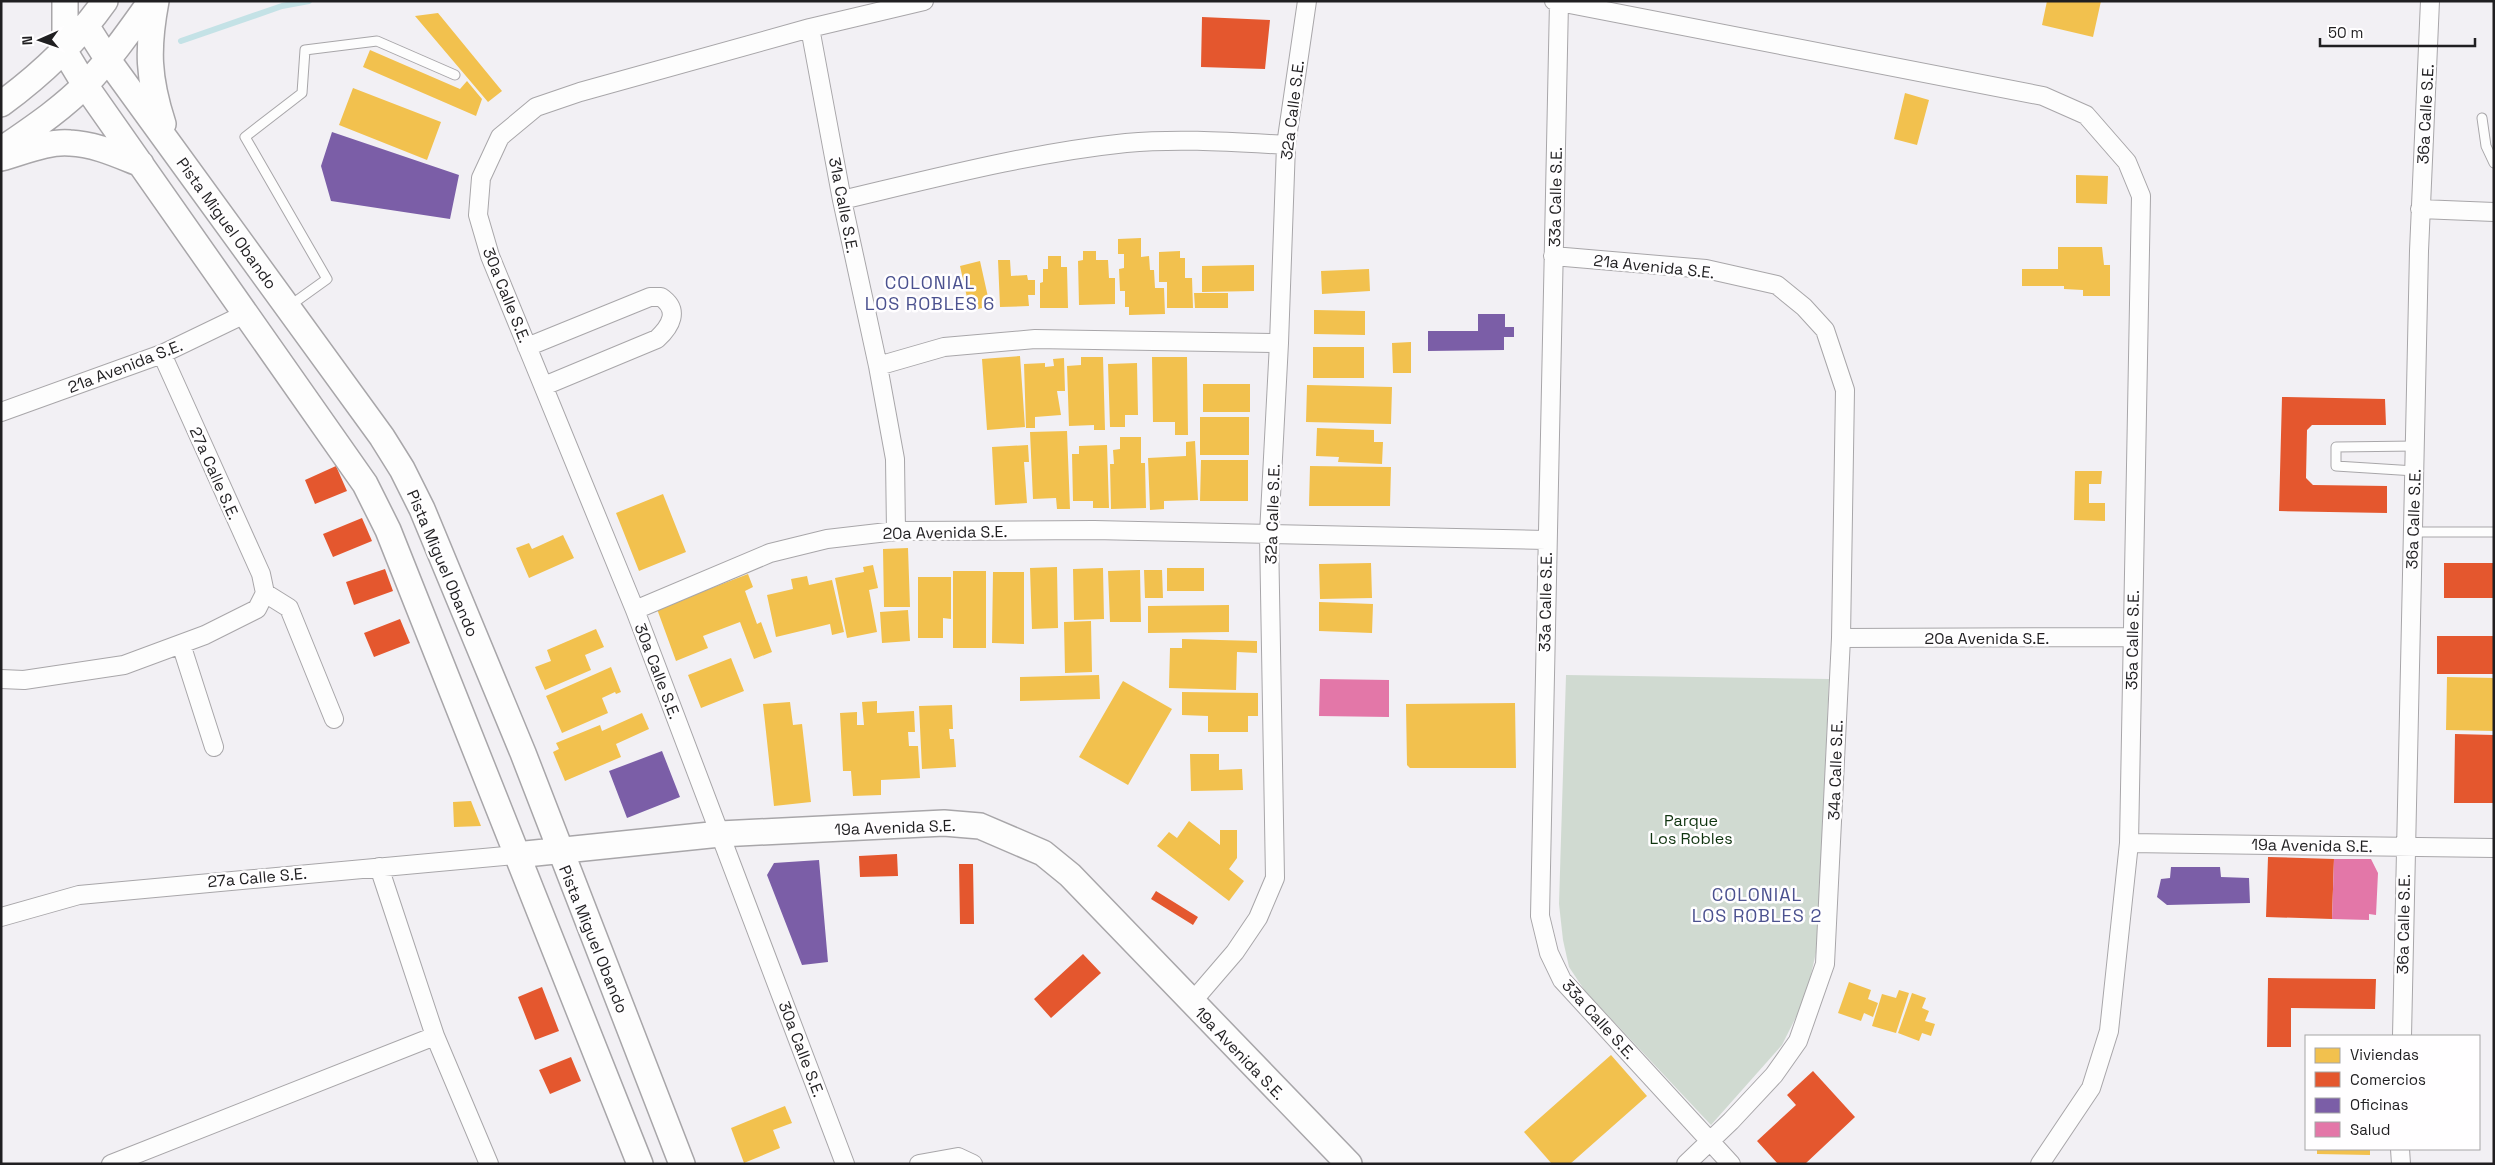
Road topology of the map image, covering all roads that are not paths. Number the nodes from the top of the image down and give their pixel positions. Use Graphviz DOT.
graph roads {
  1 [pos="65,1"];
  2 [pos="105,1"];
  3 [pos="152,1"];
  4 [pos="156,1"];
  5 [pos="924,1"];
  6 [pos="1307,1"];
  7 [pos="1554,1"];
  8 [pos="2430,1"];
  9 [pos="1559,2"];
  10 [pos="87,27"];
  11 [pos="810,28"];
  12 [pos="64,52"];
  13 [pos="108,60"];
  14 [pos="455,75"];
  15 [pos="85,85"];
  16 [pos="1,104"];
  17 [pos="2482,118"];
  18 [pos="1286,145"];
  19 [pos="171,148"];
  20 [pos="1,150"];
  21 [pos="1,158"];
  22 [pos="2494,163"];
  23 [pos="141,164"];
  24 [pos="842,200"];
  25 [pos="2420,209"];
  26 [pos="2494,212"];
  27 [pos="1553,256"];
  28 [pos="288,307"];
  29 [pos="246,314"];
  30 [pos="1825,330"];
  31 [pos="1279,343"];
  32 [pos="527,347"];
  33 [pos="162,354"];
  34 [pos="878,366"];
  35 [pos="544,386"];
  36 [pos="1,412"];
  37 [pos="2416,446"];
  38 [pos="2414,471"];
  39 [pos="896,531"];
  40 [pos="2414,532"];
  41 [pos="2494,532"];
  42 [pos="1269,534"];
  43 [pos="1546,540"];
  44 [pos="265,593"];
  45 [pos="635,610"];
  46 [pos="2132,637"];
  47 [pos="1841,638"];
  48 [pos="180,644"];
  49 [pos="1,679"];
  50 [pos="334,719"];
  51 [pos="214,747"];
  52 [pos="720,834"];
  53 [pos="2129,843"];
  54 [pos="2405,846"];
  55 [pos="2494,848"];
  56 [pos="559,850"];
  57 [pos="516,855"];
  58 [pos="379,867"];
  59 [pos="1,917"];
  60 [pos="1192,1002"];
  61 [pos="2402,1035"];
  62 [pos="434,1036"];
  63 [pos="1710,1140"];
  64 [pos="2400,1150"];
  65 [pos="111,1164"];
  66 [pos="489,1164"];
  67 [pos="640,1164"];
  68 [pos="682,1164"];
  69 [pos="846,1164"];
  70 [pos="919,1164"];
  71 [pos="973,1164"];
  72 [pos="1349,1164"];
  73 [pos="1686,1164"];
  74 [pos="1731,1164"];
  75 [pos="2040,1164"];
  76 [pos="2401,1164"];
  1 -- 12 [label="main road"];
  2 -- 10 [label="main road"];
  3 -- 13 [label="main road"];
  4 -- 19 [label="main road"];
  5 -- 11 [label="street"];
  6 -- 18 [label="street, 32a Calle S.E."];
  7 -- 9 [label="street"];
  8 -- 25 [label="street, 36a Calle S.E."];
  9 -- 27 [label="street, 33a Calle S.E."];
  9 -- 46 [label="street, 35a Calle S.E."];
  10 -- 12 [label="main road"];
  10 -- 13 [label="main road, Pista Miguel Obando"];
  11 -- 24 [label="street, 31a Calle S.E."];
  11 -- 32 [label="street, 30a Calle S.E."];
  12 -- 15 [label="main road"];
  12 -- 16 [label="main road"];
  13 -- 15 [label="main road"];
  13 -- 19 [label="main road, Pista Miguel Obando"];
  14 -- 28 [label="lane"];
  15 -- 20 [label="main road"];
  15 -- 23 [label="main road"];
  17 -- 22 [label="lane"];
  18 -- 24 [label="street"];
  18 -- 31 [label="street, 32a Calle S.E."];
  19 -- 28 [label="main road, Pista Miguel Obando"];
  21 -- 23 [label="main road"];
  23 -- 29 [label="main road"];
  24 -- 34 [label="street, 31a Calle S.E."];
  25 -- 26 [label="street"];
  25 -- 37 [label="street, 36a Calle S.E."];
  27 -- 30 [label="street, 21a Avenida S.E."];
  27 -- 43 [label="street, 33a Calle S.E."];
  28 -- 56 [label="main road, Pista Miguel Obando"];
  29 -- 33 [label="street, 21a Avenida S.E."];
  29 -- 57 [label="main road"];
  30 -- 47 [label="street, 34a Calle S.E."];
  31 -- 34 [label="street"];
  31 -- 42 [label="street, 32a Calle S.E."];
  32 -- 35 [label="street, 30a Calle S.E."];
  32 -- 35 [label="street"];
  33 -- 36 [label="street, 21a Avenida S.E."];
  33 -- 44 [label="street, 27a Calle S.E."];
  34 -- 39 [label="street, 31a Calle S.E."];
  35 -- 45 [label="street, 30a Calle S.E."];
  37 -- 38 [label="street, 36a Calle S.E."];
  37 -- 38 [label="lane"];
  38 -- 40 [label="street, 36a Calle S.E."];
  39 -- 42 [label="street, 20a Avenida S.E."];
  39 -- 45 [label="street, 20a Avenida S.E."];
  40 -- 41 [label="lane"];
  40 -- 54 [label="street, 36a Calle S.E."];
  42 -- 43 [label="street, 20a Avenida S.E."];
  42 -- 60 [label="street, 32a Calle S.E."];
  43 -- 63 [label="street, 33a Calle S.E."];
  44 -- 48 [label="street"];
  44 -- 50 [label="street"];
  45 -- 52 [label="street, 30a Calle S.E."];
  46 -- 47 [label="street, 20a Avenida S.E."];
  46 -- 53 [label="street, 35a Calle S.E."];
  47 -- 63 [label="street, 34a Calle S.E."];
  48 -- 49 [label="street"];
  48 -- 51 [label="street"];
  52 -- 56 [label="main road, 19a Avenida S.E."];
  52 -- 60 [label="main road, 19a Avenida S.E."];
  52 -- 69 [label="street, 30a Calle S.E."];
  53 -- 54 [label="street, 19a Avenida S.E."];
  53 -- 75 [label="street, 35a Calle S.E."];
  54 -- 55 [label="street, 19a Avenida S.E."];
  54 -- 61 [label="street, 36a Calle S.E."];
  56 -- 57 [label="main road, 19a Avenida S.E."];
  56 -- 68 [label="main road, Pista Miguel Obando"];
  57 -- 58 [label="street, 27a Calle S.E."];
  57 -- 67 [label="main road"];
  58 -- 59 [label="street, 27a Calle S.E."];
  58 -- 62 [label="street"];
  60 -- 72 [label="main road, 19a Avenida S.E."];
  62 -- 65 [label="street"];
  62 -- 66 [label="street"];
  63 -- 73 [label="street, 34a Calle S.E."];
  63 -- 74 [label="street"];
  64 -- 76 [label="street"];
  70 -- 71 [label="street"];
}
